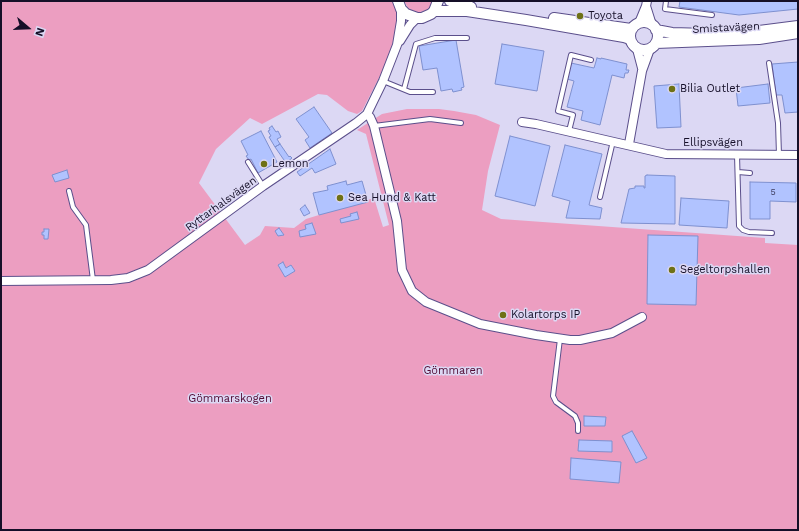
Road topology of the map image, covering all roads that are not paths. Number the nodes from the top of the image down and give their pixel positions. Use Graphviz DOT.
graph roads {
  1 [pos="438,1"];
  2 [pos="450,1"];
  3 [pos="666,1"];
  4 [pos="647,3"];
  5 [pos="399,5"];
  6 [pos="434,11"];
  7 [pos="712,15"];
  8 [pos="417,18"];
  9 [pos="798,26"];
  10 [pos="654,27"];
  11 [pos="633,30"];
  12 [pos="798,33"];
  13 [pos="467,38"];
  14 [pos="397,45"];
  15 [pos="653,46"];
  16 [pos="637,49"];
  17 [pos="591,60"];
  18 [pos="769,63"];
  19 [pos="642,71"];
  20 [pos="383,81"];
  21 [pos="404,89"];
  22 [pos="433,92"];
  23 [pos="367,114"];
  24 [pos="522,122"];
  25 [pos="462,124"];
  26 [pos="374,126"];
  27 [pos="569,131"];
  28 [pos="613,141"];
  29 [pos="628,144"];
  30 [pos="738,154"];
  31 [pos="779,155"];
  32 [pos="798,155"];
  33 [pos="248,162"];
  34 [pos="738,172"];
  35 [pos="750,173"];
  36 [pos="263,186"];
  37 [pos="68,191"];
  38 [pos="600,197"];
  39 [pos="772,233"];
  40 [pos="1,281"];
  41 [pos="93,281"];
  42 [pos="642,318"];
  43 [pos="560,339"];
  44 [pos="578,430"];
  1 -- 6 [label="street"];
  2 -- 11 [label="street"];
  3 -- 7 [label="lane"];
  4 -- 10 [label="street"];
  4 -- 11 [label="street"];
  5 -- 8 [label="street"];
  5 -- 14 [label="street, Ryttarhalsvägen"];
  6 -- 8 [label="street"];
  6 -- 11 [label="street"];
  8 -- 14 [label="street, Ryttarhalsvägen"];
  9 -- 10 [label="street, Smistavägen"];
  10 -- 11 [label="street"];
  10 -- 15 [label="street"];
  11 -- 16 [label="street"];
  12 -- 15 [label="street, Smistavägen"];
  13 -- 21 [label="lane"];
  14 -- 20 [label="street, Ryttarhalsvägen"];
  15 -- 16 [label="street"];
  15 -- 19 [label="street"];
  16 -- 19 [label="street"];
  17 -- 27 [label="lane"];
  18 -- 31 [label="lane"];
  19 -- 29 [label="street"];
  20 -- 21 [label="lane"];
  20 -- 23 [label="street, Ryttarhalsvägen"];
  21 -- 22 [label="lane"];
  23 -- 26 [label="street"];
  23 -- 36 [label="street, Ryttarhalsvägen"];
  24 -- 27 [label="street, Ellipsvägen"];
  25 -- 26 [label="lane"];
  26 -- 43 [label="street"];
  27 -- 28 [label="street, Ellipsvägen"];
  28 -- 29 [label="street, Ellipsvägen"];
  28 -- 38 [label="lane"];
  29 -- 30 [label="street, Ellipsvägen"];
  30 -- 31 [label="street, Ellipsvägen"];
  30 -- 34 [label="lane"];
  31 -- 32 [label="street, Ellipsvägen"];
  33 -- 36 [label="lane"];
  34 -- 35 [label="lane"];
  34 -- 39 [label="lane"];
  36 -- 41 [label="street, Ryttarhalsvägen"];
  37 -- 41 [label="lane"];
  40 -- 41 [label="street, Ryttarhalsvägen"];
  42 -- 43 [label="street"];
  43 -- 44 [label="lane"];
}
